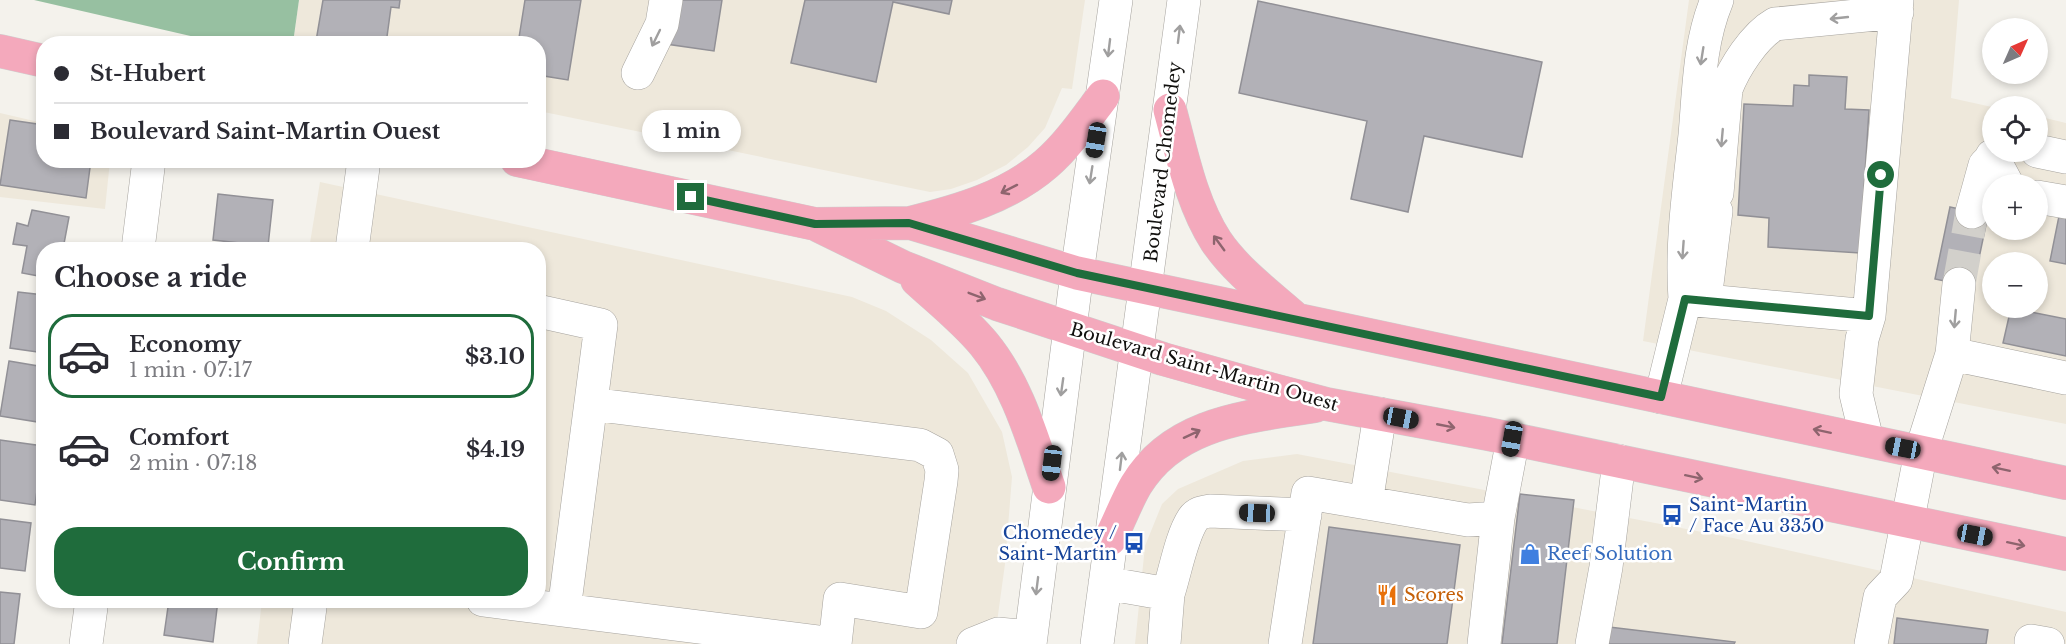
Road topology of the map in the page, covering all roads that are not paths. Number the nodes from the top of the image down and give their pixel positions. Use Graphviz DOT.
graph roads {
  1 [pos="666,0"];
  2 [pos="1116,0"];
  3 [pos="1184,0"];
  4 [pos="1717,0"];
  5 [pos="1897,6"];
  6 [pos="0,51"];
  7 [pos="36,59"];
  8 [pos="638,73"];
  9 [pos="1103,96"];
  10 [pos="1170,110"];
  11 [pos="2048,154"];
  12 [pos="2066,157"];
  13 [pos="1990,162"];
  14 [pos="546,166"];
  15 [pos="148,168"];
  16 [pos="363,168"];
  17 [pos="2048,199"];
  18 [pos="2066,202"];
  19 [pos="1972,212"];
  20 [pos="909,223"];
  21 [pos="815,224"];
  22 [pos="139,242"];
  23 [pos="353,242"];
  24 [pos="903,267"];
  25 [pos="1077,273"];
  26 [pos="1959,284"];
  27 [pos="1145,287"];
  28 [pos="1695,299"];
  29 [pos="546,313"];
  30 [pos="1869,316"];
  31 [pos="1297,321"];
  32 [pos="1070,329"];
  33 [pos="1136,350"];
  34 [pos="1952,354"];
  35 [pos="2066,378"];
  36 [pos="1661,397"];
  37 [pos="591,404"];
  38 [pos="1326,404"];
  39 [pos="1380,414"];
  40 [pos="1512,439"];
  41 [pos="1867,440"];
  42 [pos="1921,452"];
  43 [pos="1618,461"];
  44 [pos="2066,483"];
  45 [pos="1049,486"];
  46 [pos="1366,503"];
  47 [pos="1305,515"];
  48 [pos="1498,518"];
  49 [pos="1909,521"];
  50 [pos="1110,539"];
  51 [pos="2066,554"];
  52 [pos="1105,583"];
  53 [pos="1168,594"];
  54 [pos="91,608"];
  55 [pos="310,608"];
  56 [pos="546,608"];
  57 [pos="564,610"];
  58 [pos="1030,640"];
  59 [pos="86,644"];
  60 [pos="305,644"];
  61 [pos="835,644"];
  62 [pos="973,644"];
  63 [pos="1097,644"];
  64 [pos="1164,644"];
  65 [pos="1285,644"];
  66 [pos="1484,644"];
  67 [pos="1592,644"];
  68 [pos="1871,644"];
  69 [pos="2031,644"];
  70 [pos="2048,644"];
  1 -- 8 [label="street, one-way"];
  2 -- 9 [label="street, one-way"];
  10 -- 3 [label="street, Boulevard Chomedey, one-way"];
  4 -- 28 [label="street, one-way"];
  5 -- 28 [label="street, one-way"];
  5 -- 30 [label="street"];
  6 -- 7 [label="main road"];
  9 -- 20 [label="main road, one-way"];
  9 -- 25 [label="street, one-way"];
  10 -- 27 [label="street, Boulevard Chomedey"];
  31 -- 10 [label="main road, one-way"];
  11 -- 12 [label="street"];
  13 -- 19 [label="street"];
  14 -- 21 [label="main road, Boulevard Saint-Martin Ouest"];
  15 -- 22 [label="street"];
  16 -- 23 [label="street"];
  17 -- 18 [label="street"];
  20 -- 21 [label="main road, Boulevard Saint-Martin Ouest"];
  20 -- 25 [label="main road, Boulevard Saint-Martin Ouest"];
  21 -- 24 [label="main road, Boulevard Saint-Martin Ouest"];
  24 -- 32 [label="main road, Boulevard Saint-Martin Ouest, one-way"];
  24 -- 45 [label="main road"];
  25 -- 27 [label="main road, Boulevard Saint-Martin Ouest"];
  25 -- 32 [label="street"];
  26 -- 34 [label="street, one-way"];
  27 -- 31 [label="main road, Boulevard Saint-Martin Ouest"];
  27 -- 33 [label="street, Boulevard Chomedey"];
  28 -- 30 [label="street"];
  28 -- 36 [label="street"];
  29 -- 37 [label="street"];
  30 -- 41 [label="street"];
  31 -- 36 [label="main road, Boulevard Saint-Martin Ouest"];
  32 -- 33 [label="main road, Boulevard Saint-Martin Ouest"];
  32 -- 45 [label="street, one-way"];
  33 -- 38 [label="main road, Boulevard Saint-Martin Ouest"];
  50 -- 33 [label="street, Boulevard Chomedey, one-way"];
  34 -- 35 [label="street"];
  34 -- 42 [label="street"];
  41 -- 36 [label="main road, Boulevard Saint-Martin Ouest, one-way"];
  37 -- 57 [label="street"];
  37 -- 61 [label="street"];
  38 -- 39 [label="main road, Boulevard Saint-Martin Ouest"];
  50 -- 38 [label="main road, one-way"];
  39 -- 40 [label="main road, Boulevard Saint-Martin Ouest, one-way"];
  39 -- 46 [label="street"];
  40 -- 43 [label="main road, Boulevard Saint-Martin Ouest"];
  40 -- 48 [label="street"];
  41 -- 42 [label="main road, Boulevard Saint-Martin Ouest"];
  44 -- 42 [label="main road, Boulevard Saint-Martin Ouest, one-way"];
  42 -- 49 [label="street"];
  43 -- 49 [label="main road, Boulevard Saint-Martin Ouest, one-way"];
  43 -- 67 [label="street"];
  45 -- 58 [label="street, one-way"];
  46 -- 47 [label="street"];
  46 -- 48 [label="street"];
  47 -- 53 [label="street"];
  47 -- 65 [label="street"];
  48 -- 66 [label="street"];
  49 -- 51 [label="main road, Boulevard Saint-Martin Ouest, one-way"];
  49 -- 68 [label="street"];
  50 -- 52 [label="street, Boulevard Chomedey"];
  52 -- 53 [label="street"];
  52 -- 63 [label="street, Boulevard Chomedey"];
  53 -- 64 [label="street"];
  54 -- 59 [label="street"];
  55 -- 60 [label="street"];
  56 -- 57 [label="street"];
  57 -- 61 [label="street"];
  58 -- 62 [label="street"];
  69 -- 70 [label="street"];
}
